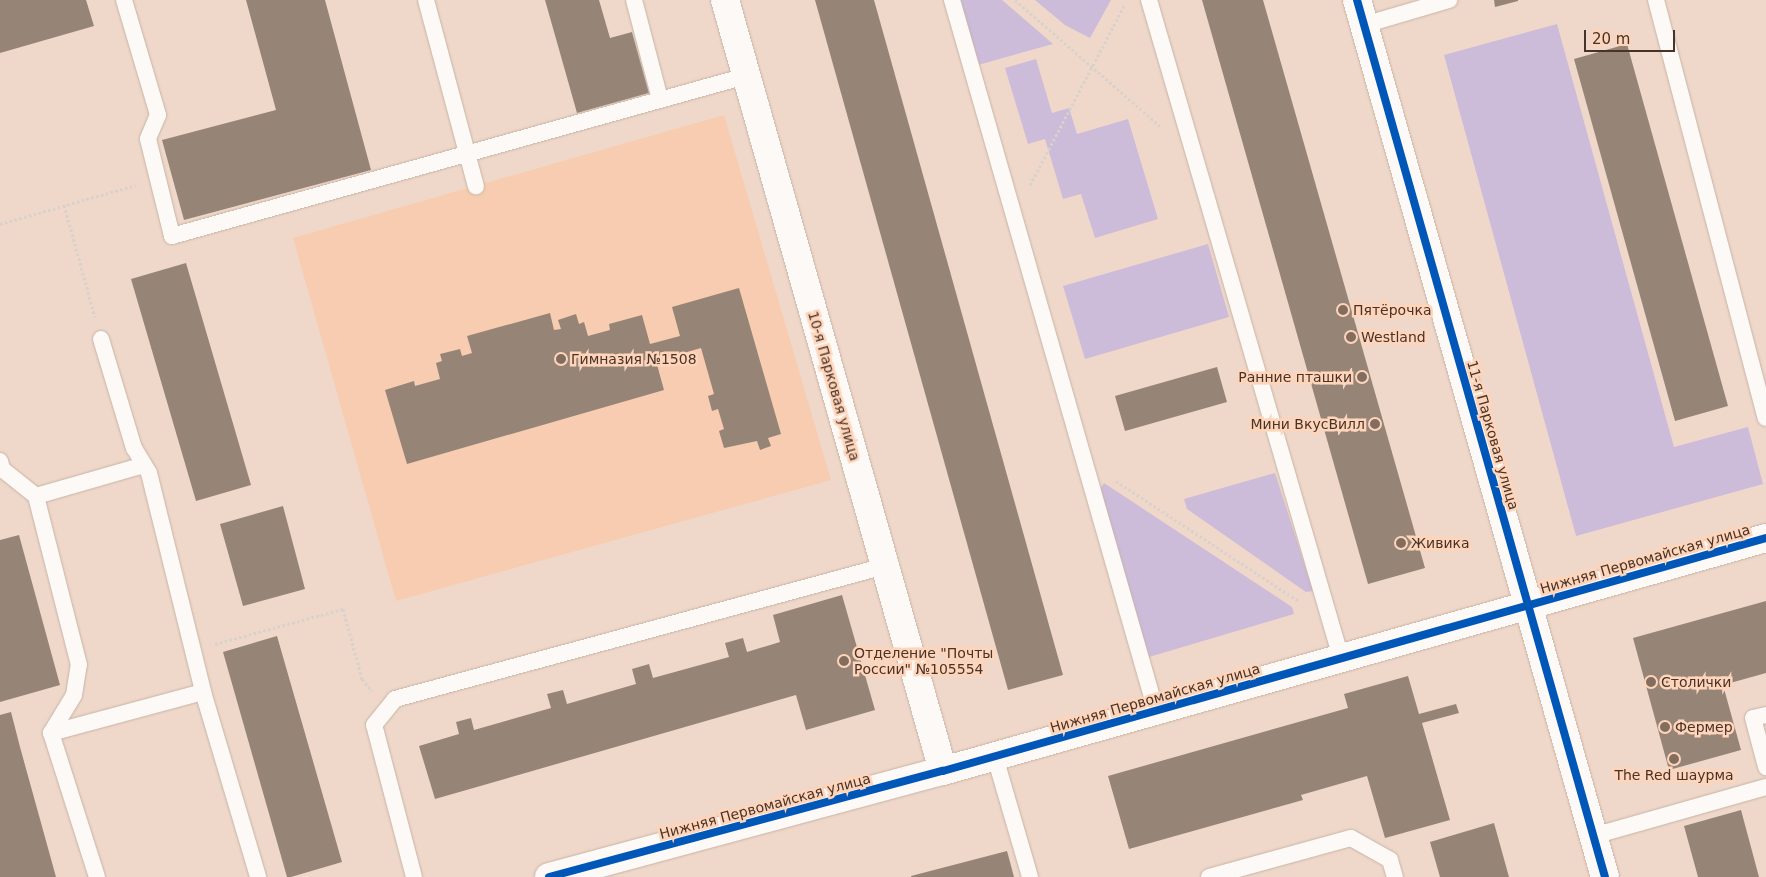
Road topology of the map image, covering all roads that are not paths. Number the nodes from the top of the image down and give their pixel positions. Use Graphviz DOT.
graph roads {
  1 [pos="124,0"];
  2 [pos="426,0"];
  3 [pos="634,0"];
  4 [pos="725,0"];
  5 [pos="952,0"];
  6 [pos="1149,0"];
  7 [pos="1450,0"];
  8 [pos="1656,0"];
  9 [pos="1361,13"];
  10 [pos="746,76"];
  11 [pos="660,99"];
  12 [pos="468,152"];
  13 [pos="476,186"];
  14 [pos="101,339"];
  15 [pos="1766,418"];
  16 [pos="0,460"];
  17 [pos="144,465"];
  18 [pos="36,496"];
  19 [pos="1766,538"];
  20 [pos="885,566"];
  21 [pos="1528,605"];
  22 [pos="1341,658"];
  23 [pos="203,692"];
  24 [pos="1156,711"];
  25 [pos="1766,714"];
  26 [pos="51,733"];
  27 [pos="996,757"];
  28 [pos="1766,767"];
  29 [pos="943,771"];
  30 [pos="1766,787"];
  31 [pos="1593,836"];
  32 [pos="97,877"];
  33 [pos="258,877"];
  34 [pos="414,877"];
  35 [pos="549,877"];
  36 [pos="1030,877"];
  37 [pos="1210,877"];
  38 [pos="1395,877"];
  39 [pos="1605,877"];
  1 -- 12 [label="lane"];
  2 -- 12 [label="lane"];
  3 -- 11 [label="lane"];
  4 -- 10 [label="street, 10-я Парковая улица"];
  5 -- 24 [label="lane"];
  6 -- 22 [label="lane"];
  7 -- 9 [label="lane"];
  8 -- 15 [label="lane"];
  9 -- 21 [label="street, 11-я Парковая улица"];
  10 -- 11 [label="lane"];
  10 -- 20 [label="street, 10-я Парковая улица"];
  11 -- 12 [label="lane"];
  12 -- 13 [label="lane"];
  14 -- 17 [label="lane"];
  16 -- 18 [label="lane"];
  17 -- 18 [label="lane"];
  17 -- 23 [label="lane"];
  18 -- 26 [label="lane"];
  19 -- 21 [label="street, Нижняя Первомайская улица"];
  20 -- 29 [label="street, 10-я Парковая улица"];
  20 -- 34 [label="lane"];
  21 -- 22 [label="street, Нижняя Первомайская улица"];
  21 -- 31 [label="street, 11-я Парковая улица"];
  22 -- 24 [label="street, Нижняя Первомайская улица"];
  23 -- 26 [label="lane"];
  23 -- 33 [label="lane"];
  24 -- 27 [label="street, Нижняя Первомайская улица"];
  25 -- 28 [label="lane"];
  26 -- 32 [label="lane"];
  27 -- 29 [label="street, Нижняя Первомайская улица"];
  27 -- 36 [label="lane"];
  29 -- 35 [label="street, Нижняя Первомайская улица"];
  30 -- 31 [label="lane"];
  31 -- 39 [label="street, 11-я Парковая улица"];
  37 -- 38 [label="lane"];
}
